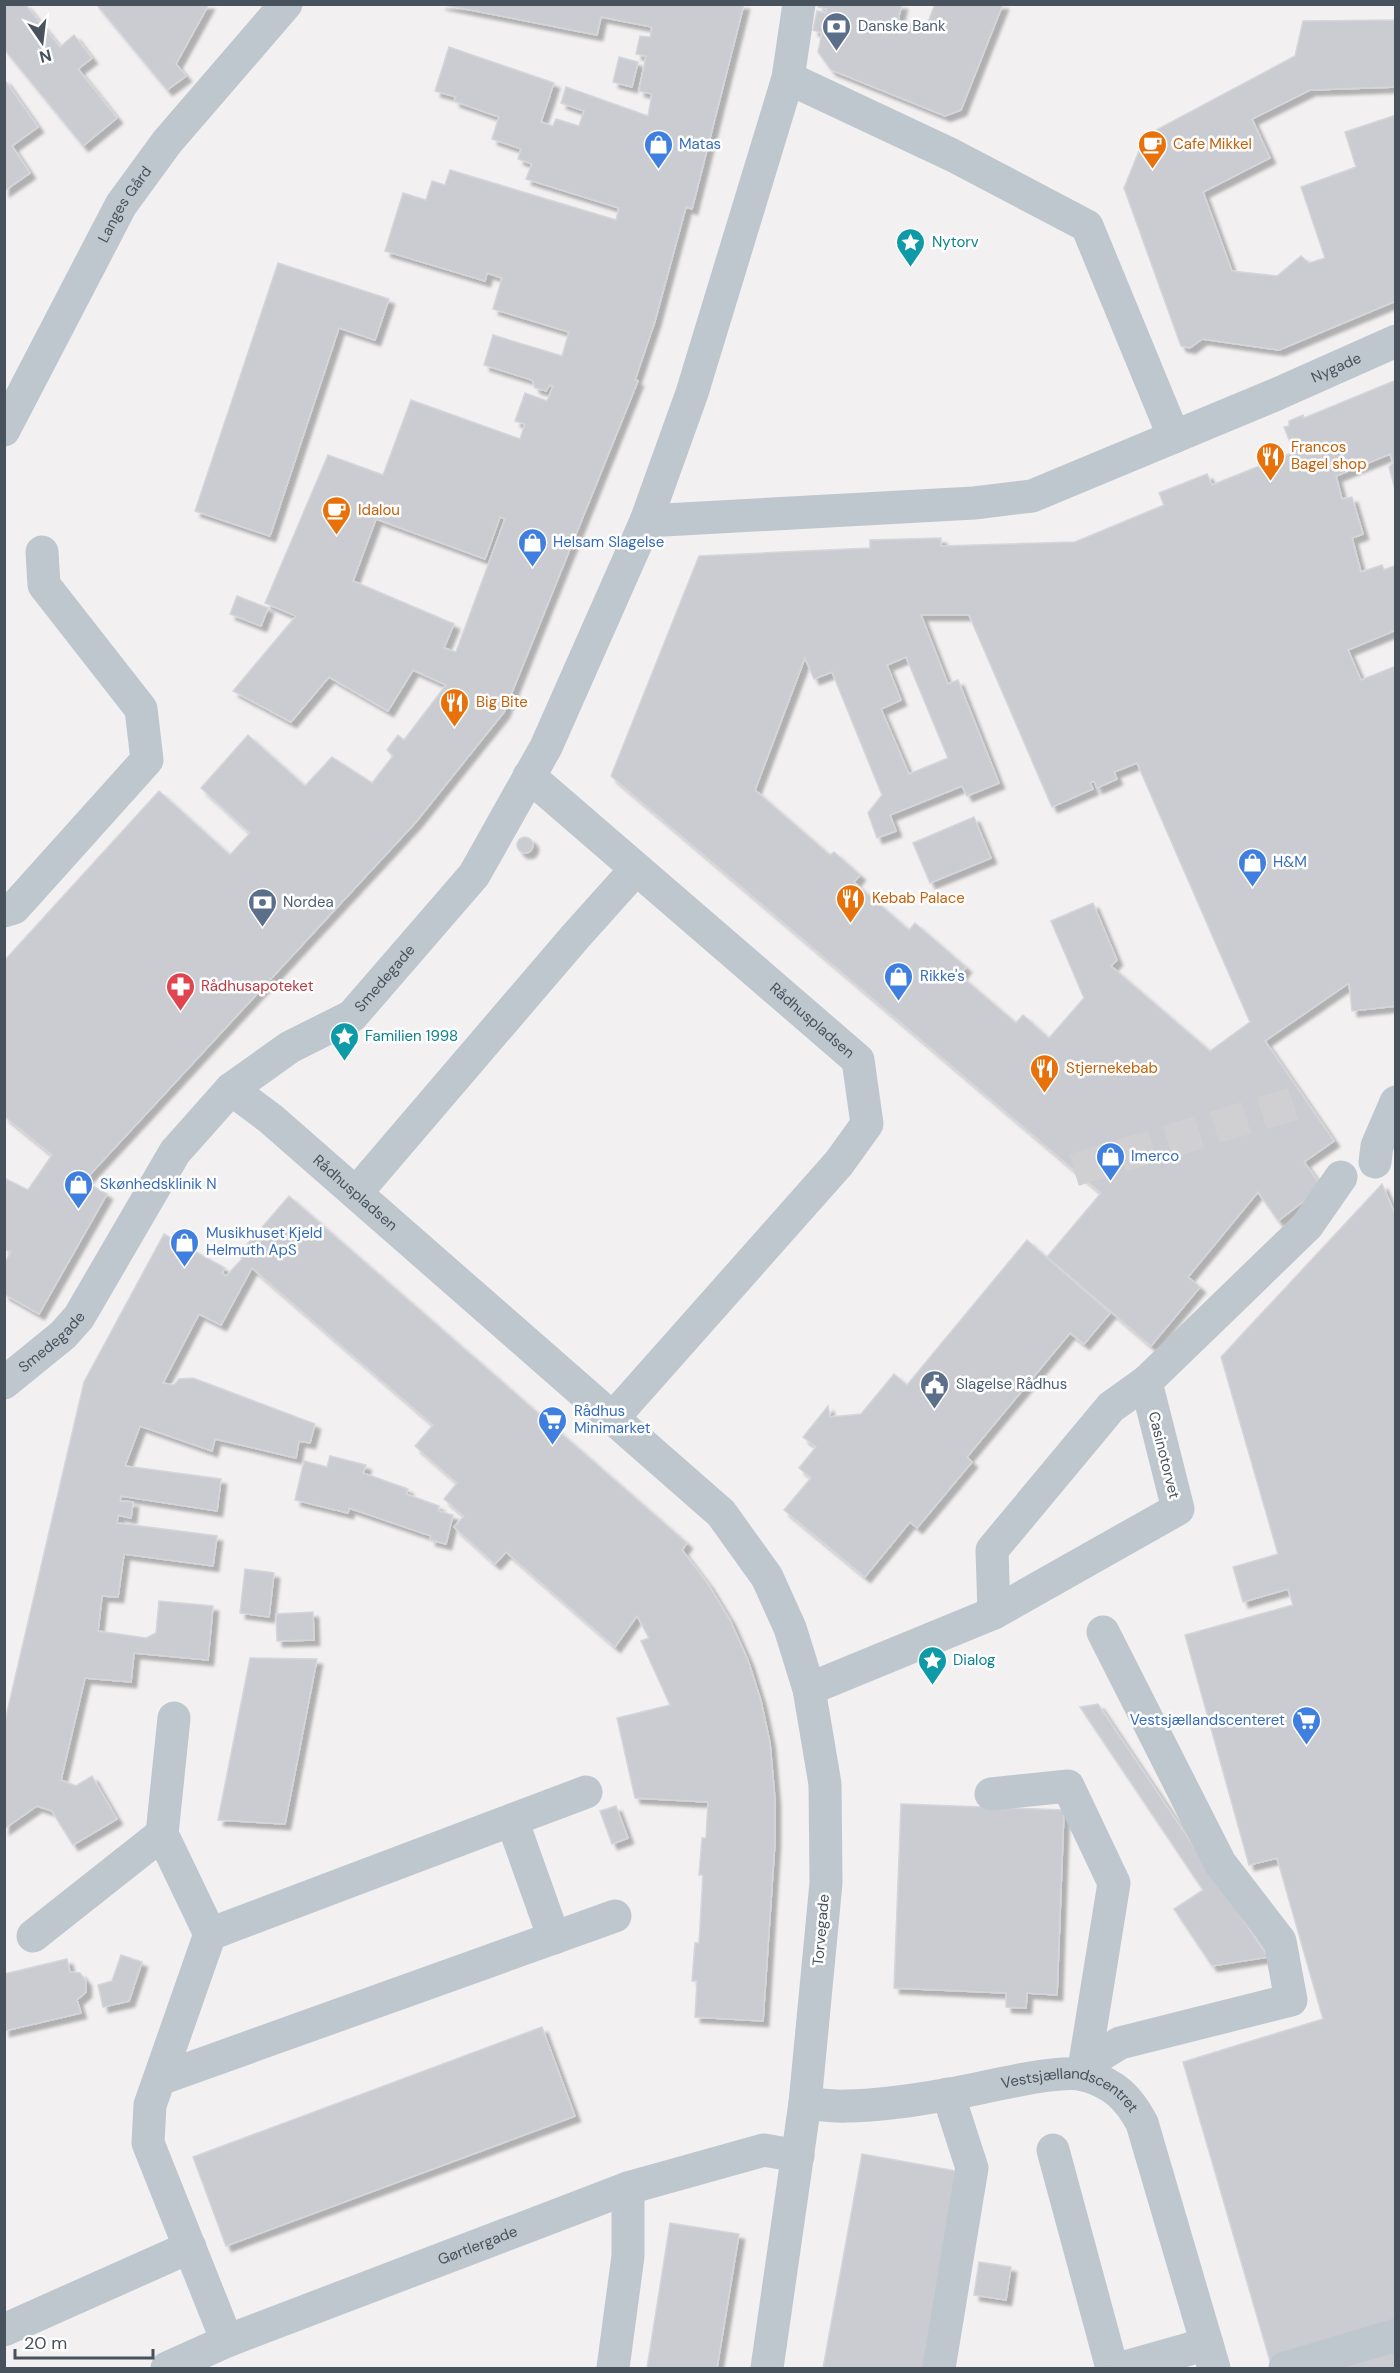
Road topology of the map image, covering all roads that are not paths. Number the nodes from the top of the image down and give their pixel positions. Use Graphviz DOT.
graph roads {
  1 [pos="286,4"];
  2 [pos="799,4"];
  3 [pos="788,78"];
  4 [pos="1395,341"];
  5 [pos="4,430"];
  6 [pos="1174,437"];
  7 [pos="646,521"];
  8 [pos="42,552"];
  9 [pos="529,776"];
  10 [pos="636,869"];
  11 [pos="4,911"];
  12 [pos="231,1089"];
  13 [pos="1395,1102"];
  14 [pos="1375,1162"];
  15 [pos="1341,1177"];
  16 [pos="356,1193"];
  17 [pos="1146,1382"];
  18 [pos="4,1383"];
  19 [pos="612,1419"];
  20 [pos="721,1513"];
  21 [pos="994,1613"];
  22 [pos="1103,1632"];
  23 [pos="808,1689"];
  24 [pos="174,1718"];
  25 [pos="586,1792"];
  26 [pos="991,1794"];
  27 [pos="512,1820"];
  28 [pos="162,1834"];
  29 [pos="615,1916"];
  30 [pos="210,1934"];
  31 [pos="33,1936"];
  32 [pos="554,1938"];
  33 [pos="1085,2069"];
  34 [pos="160,2079"];
  35 [pos="948,2094"];
  36 [pos="805,2103"];
  37 [pos="1053,2150"];
  38 [pos="798,2156"];
  39 [pos="628,2188"];
  40 [pos="189,2247"];
  41 [pos="4,2330"];
  42 [pos="1395,2335"];
  43 [pos="227,2341"];
  44 [pos="1210,2356"];
  45 [pos="167,2368"];
  46 [pos="613,2368"];
  47 [pos="767,2368"];
  48 [pos="939,2368"];
  49 [pos="1112,2368"];
  50 [pos="1122,2368"];
  51 [pos="1286,2368"];
  1 -- 5 [label="street, Langes Gård"];
  2 -- 3 [label="street"];
  3 -- 6 [label="street"];
  3 -- 7 [label="street"];
  4 -- 6 [label="street, Nygade"];
  6 -- 7 [label="street"];
  7 -- 9 [label="street, Smedegade"];
  8 -- 11 [label="street"];
  9 -- 10 [label="street, Rådhuspladsen"];
  9 -- 12 [label="street, Smedegade"];
  10 -- 16 [label="street"];
  10 -- 19 [label="street, Rådhuspladsen"];
  12 -- 16 [label="street, Rådhuspladsen"];
  12 -- 18 [label="street, Smedegade"];
  13 -- 14 [label="street"];
  15 -- 17 [label="street"];
  16 -- 19 [label="street, Rådhuspladsen"];
  17 -- 21 [label="street"];
  17 -- 21 [label="street, Casinotorvet"];
  19 -- 20 [label="street, Rådhuspladsen"];
  20 -- 23 [label="street, Torvegade"];
  21 -- 23 [label="street, Casinotorvet"];
  22 -- 33 [label="street"];
  23 -- 36 [label="street, Torvegade"];
  24 -- 28 [label="street"];
  25 -- 27 [label="street"];
  26 -- 33 [label="street"];
  27 -- 30 [label="street"];
  27 -- 32 [label="street"];
  28 -- 30 [label="street"];
  28 -- 31 [label="street"];
  29 -- 32 [label="street"];
  30 -- 34 [label="street"];
  32 -- 34 [label="street"];
  33 -- 35 [label="street, Vestsjællandscentret"];
  33 -- 44 [label="street, Vestsjællandscentret"];
  34 -- 40 [label="street"];
  35 -- 36 [label="street, Vestsjællandscentret"];
  35 -- 48 [label="street"];
  36 -- 38 [label="street, Torvegade"];
  37 -- 49 [label="street"];
  38 -- 39 [label="street, Gørtlergade"];
  38 -- 47 [label="street, Torvegade"];
  39 -- 43 [label="street, Gørtlergade"];
  39 -- 46 [label="street"];
  40 -- 41 [label="street"];
  40 -- 43 [label="street"];
  42 -- 51 [label="street"];
  43 -- 45 [label="street, Gørtlergade"];
  44 -- 50 [label="street"];
}
